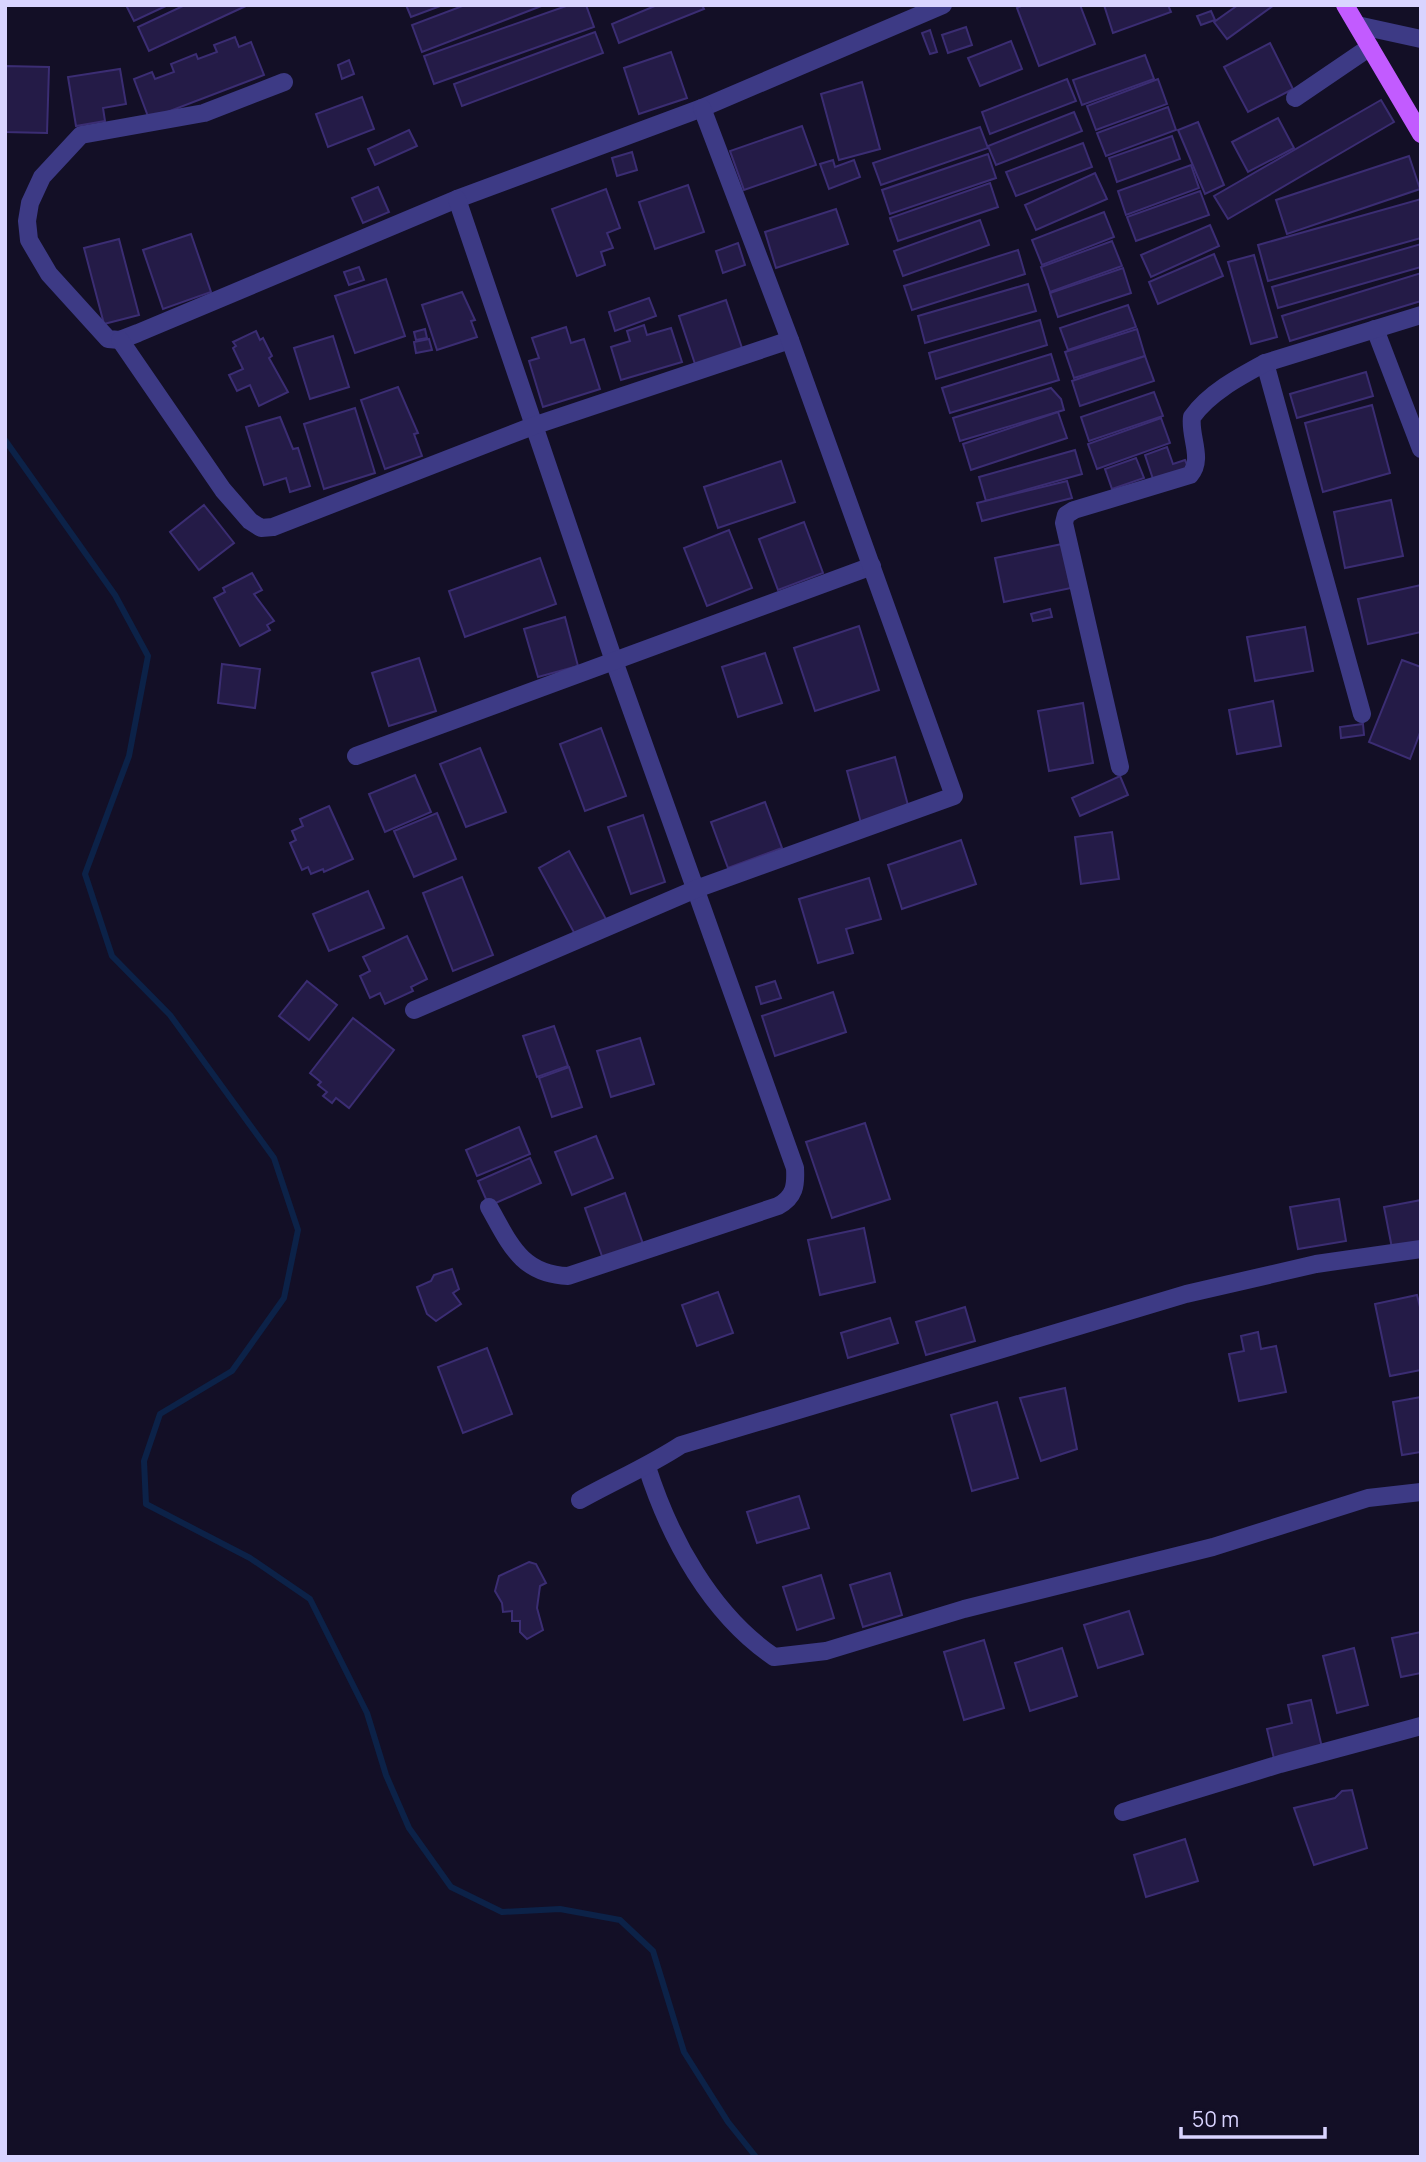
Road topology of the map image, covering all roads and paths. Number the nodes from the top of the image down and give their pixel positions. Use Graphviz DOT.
graph roads {
  1 [pos="943,5"];
  2 [pos="1345,5"];
  3 [pos="1357,25"];
  4 [pos="1421,39"];
  5 [pos="1370,47"];
  6 [pos="284,82"];
  7 [pos="1295,98"];
  8 [pos="702,108"];
  9 [pos="1421,134"];
  10 [pos="457,199"];
  11 [pos="1421,315"];
  12 [pos="1375,329"];
  13 [pos="120,340"];
  14 [pos="790,340"];
  15 [pos="1265,363"];
  16 [pos="533,426"];
  17 [pos="1421,449"];
  18 [pos="872,566"];
  19 [pos="614,661"];
  20 [pos="1362,714"];
  21 [pos="356,757"];
  22 [pos="1120,767"];
  23 [pos="696,889"];
  24 [pos="414,1010"];
  25 [pos="489,1207"];
  26 [pos="1421,1250"];
  27 [pos="647,1467"];
  28 [pos="1421,1492"];
  29 [pos="580,1500"];
  30 [pos="1421,1726"];
  31 [pos="1123,1812"];
  1 -- 8 [label="street"];
  2 -- 3 [label="main road"];
  3 -- 4 [label="street"];
  3 -- 5 [label="main road"];
  5 -- 7 [label="street"];
  5 -- 9 [label="main road"];
  6 -- 13 [label="street"];
  8 -- 10 [label="street"];
  8 -- 14 [label="street"];
  10 -- 13 [label="street"];
  10 -- 16 [label="street"];
  11 -- 12 [label="street"];
  12 -- 15 [label="street"];
  12 -- 17 [label="street"];
  13 -- 16 [label="street"];
  14 -- 16 [label="street"];
  14 -- 18 [label="street"];
  15 -- 20 [label="street"];
  15 -- 22 [label="street"];
  16 -- 19 [label="street"];
  18 -- 19 [label="street"];
  18 -- 23 [label="street"];
  19 -- 21 [label="street"];
  19 -- 23 [label="street"];
  23 -- 24 [label="street"];
  23 -- 25 [label="street"];
  26 -- 27 [label="street"];
  27 -- 28 [label="street"];
  27 -- 29 [label="street"];
  30 -- 31 [label="street"];
}
